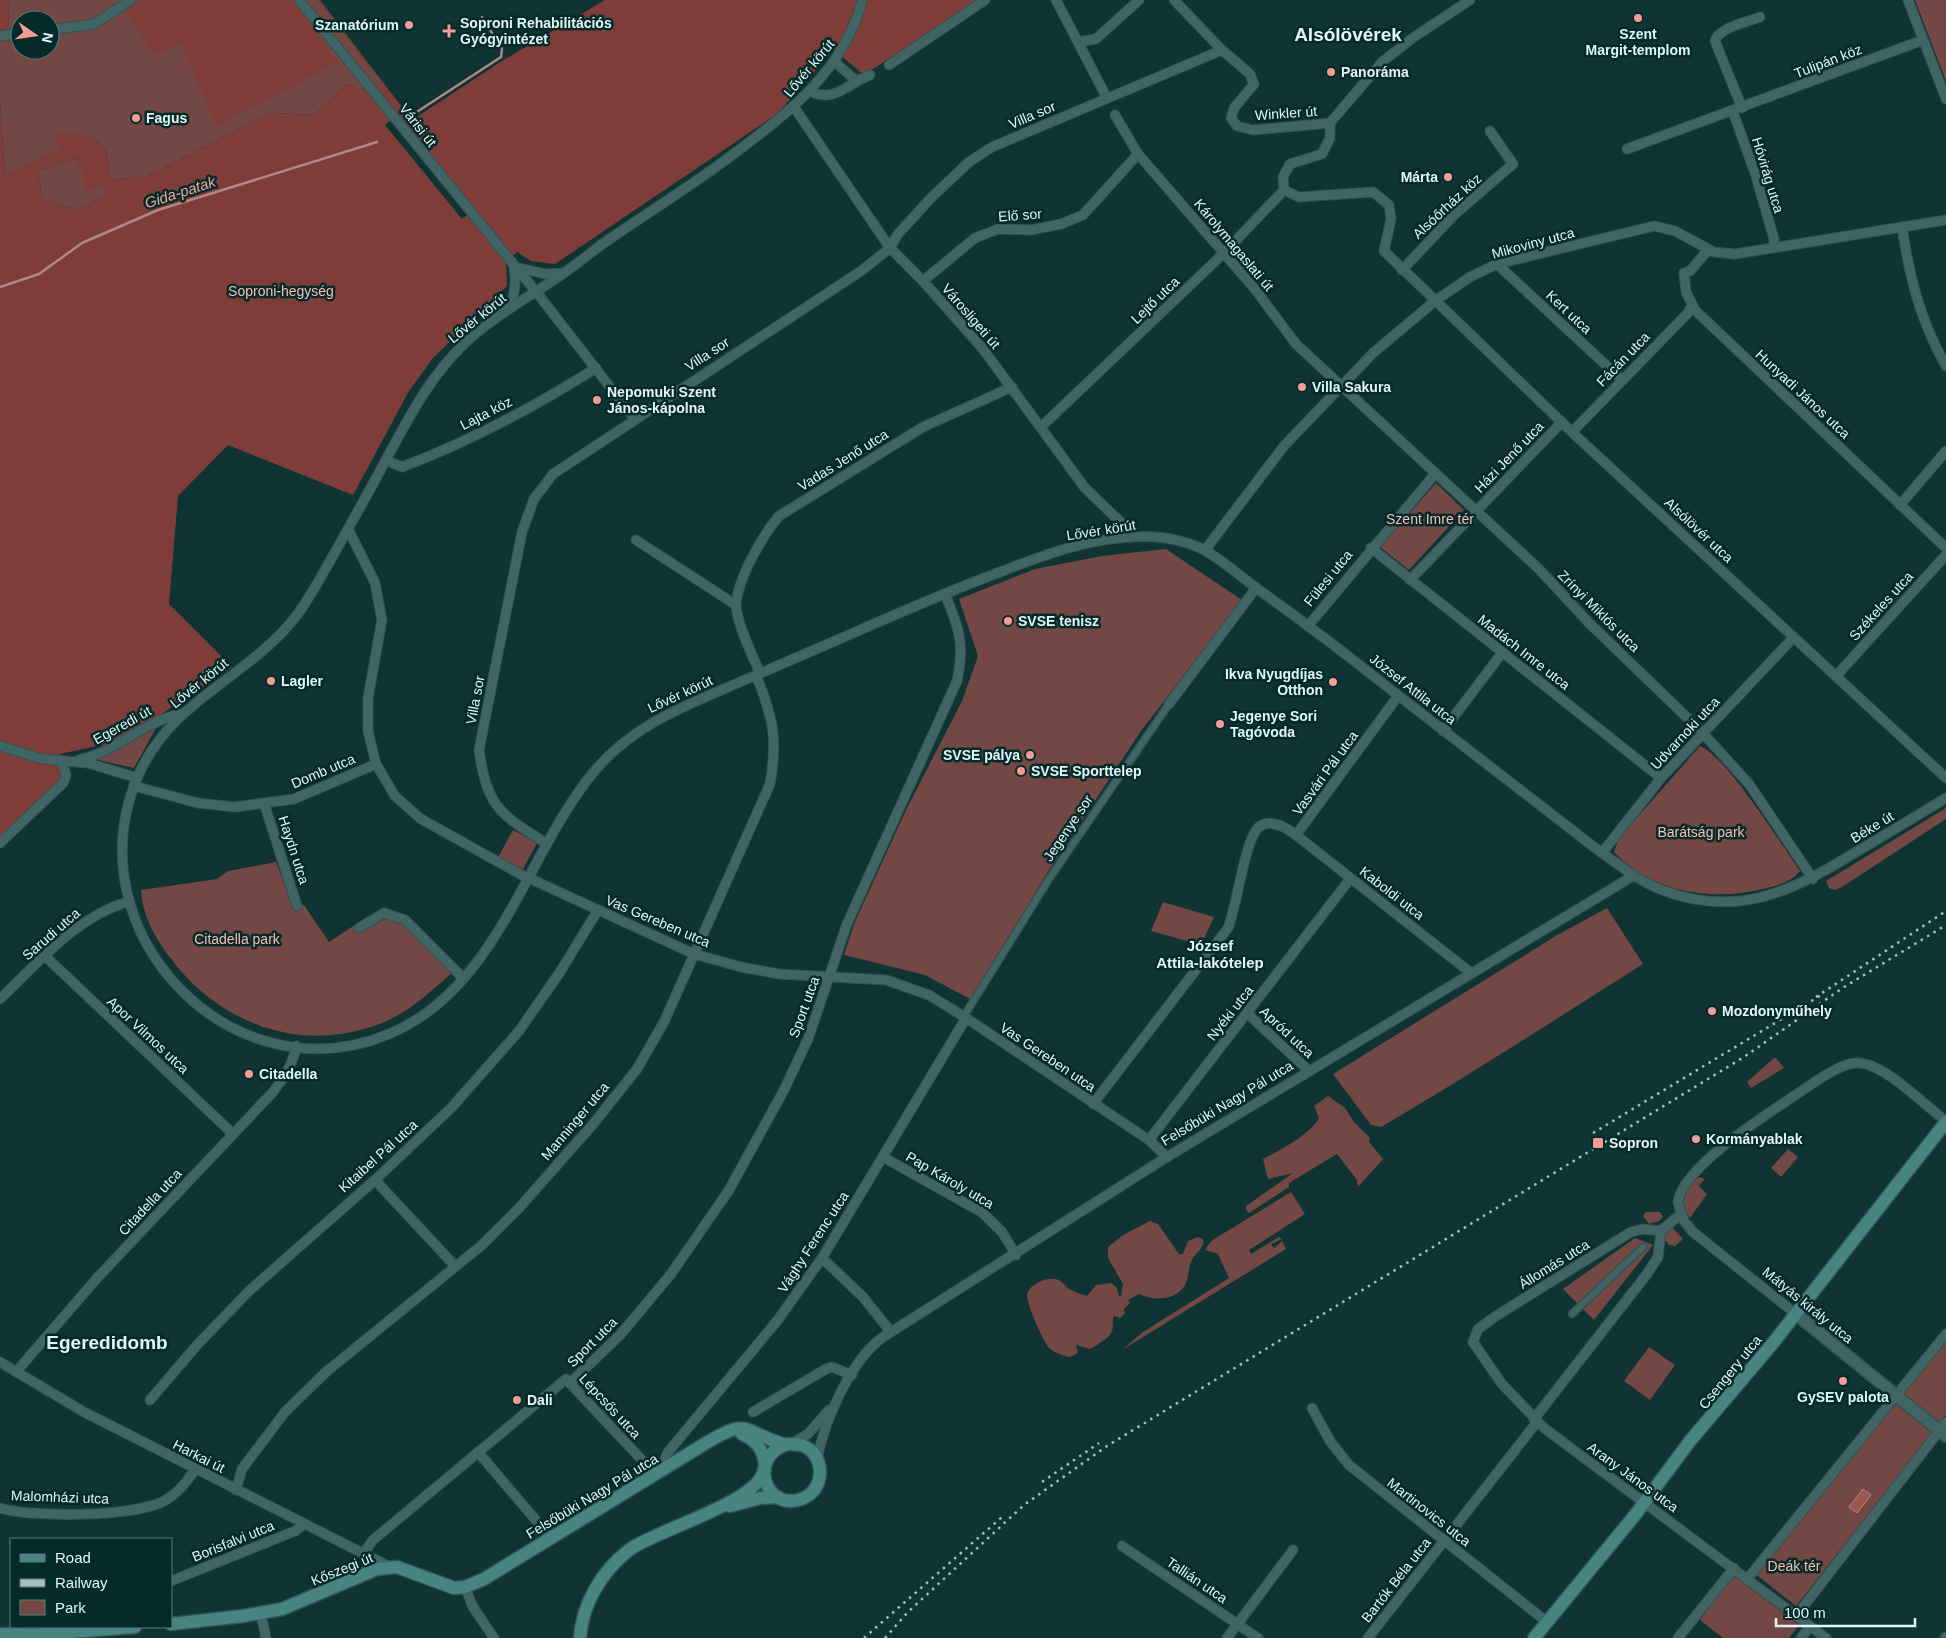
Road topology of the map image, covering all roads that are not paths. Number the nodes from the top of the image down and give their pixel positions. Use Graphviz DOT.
graph roads {
  1 [pos="131,0"];
  2 [pos="299,0"];
  3 [pos="862,0"];
  4 [pos="985,0"];
  5 [pos="1056,0"];
  6 [pos="1139,0"];
  7 [pos="1174,0"];
  8 [pos="1470,0"];
  9 [pos="1908,0"];
  10 [pos="1760,17"];
  11 [pos="60,29"];
  12 [pos="1923,40"];
  13 [pos="1078,42"];
  14 [pos="1222,50"];
  15 [pos="835,62"];
  16 [pos="889,65"];
  17 [pos="870,75"];
  18 [pos="856,80"];
  19 [pos="810,91"];
  20 [pos="1107,98"];
  21 [pos="1946,99"];
  22 [pos="794,107"];
  23 [pos="1742,108"];
  24 [pos="1733,112"];
  25 [pos="1115,116"];
  26 [pos="1330,123"];
  27 [pos="1490,131"];
  28 [pos="1627,149"];
  29 [pos="1138,154"];
  30 [pos="1284,190"];
  31 [pos="1946,220"];
  32 [pos="1902,228"];
  33 [pos="890,248"];
  34 [pos="1774,248"];
  35 [pos="1708,250"];
  36 [pos="1223,254"];
  37 [pos="1497,264"];
  38 [pos="514,267"];
  39 [pos="1402,270"];
  40 [pos="564,273"];
  41 [pos="923,281"];
  42 [pos="534,291"];
  43 [pos="1435,302"];
  44 [pos="1692,305"];
  45 [pos="507,310"];
  46 [pos="1946,366"];
  47 [pos="596,368"];
  48 [pos="1622,380"];
  49 [pos="1012,386"];
  50 [pos="1340,386"];
  51 [pos="634,418"];
  52 [pos="1562,422"];
  53 [pos="1042,426"];
  54 [pos="1572,432"];
  55 [pos="1946,451"];
  56 [pos="386,460"];
  57 [pos="1435,474"];
  58 [pos="1900,505"];
  59 [pos="1477,512"];
  60 [pos="348,529"];
  61 [pos="1135,536"];
  62 [pos="636,540"];
  63 [pos="1371,548"];
  64 [pos="1946,548"];
  65 [pos="1205,550"];
  66 [pos="1946,555"];
  67 [pos="1410,580"];
  68 [pos="1256,588"];
  69 [pos="945,594"];
  70 [pos="736,605"];
  71 [pos="1308,626"];
  72 [pos="1794,637"];
  73 [pos="1502,653"];
  74 [pos="758,674"];
  75 [pos="1836,676"];
  76 [pos="1398,696"];
  77 [pos="1169,704"];
  78 [pos="181,714"];
  79 [pos="1443,731"];
  80 [pos="1703,734"];
  81 [pos="0,746"];
  82 [pos="76,760"];
  83 [pos="62,762"];
  84 [pos="376,764"];
  85 [pos="1661,778"];
  86 [pos="1946,778"];
  87 [pos="136,782"];
  88 [pos="1946,798"];
  89 [pos="264,803"];
  90 [pos="1296,835"];
  91 [pos="0,843"];
  92 [pos="546,843"];
  93 [pos="1602,853"];
  94 [pos="1633,876"];
  95 [pos="528,878"];
  96 [pos="1350,879"];
  97 [pos="1813,879"];
  98 [pos="127,902"];
  99 [pos="297,906"];
  100 [pos="598,910"];
  101 [pos="359,928"];
  102 [pos="694,954"];
  103 [pos="45,956"];
  104 [pos="1471,973"];
  105 [pos="830,975"];
  106 [pos="463,978"];
  107 [pos="0,999"];
  108 [pos="1246,1013"];
  109 [pos="965,1017"];
  110 [pos="296,1046"];
  111 [pos="1309,1071"];
  112 [pos="1093,1104"];
  113 [pos="1946,1122"];
  114 [pos="232,1134"];
  115 [pos="1150,1140"];
  116 [pos="883,1157"];
  117 [pos="1167,1157"];
  118 [pos="374,1180"];
  119 [pos="1680,1220"];
  120 [pos="1661,1231"];
  121 [pos="1643,1246"];
  122 [pos="1016,1254"];
  123 [pos="822,1258"];
  124 [pos="455,1266"];
  125 [pos="1572,1314"];
  126 [pos="1796,1314"];
  127 [pos="891,1332"];
  128 [pos="1946,1334"];
  129 [pos="1473,1342"];
  130 [pos="1,1364"];
  131 [pos="16,1372"];
  132 [pos="852,1376"];
  133 [pos="568,1381"];
  134 [pos="1897,1395"];
  135 [pos="150,1400"];
  136 [pos="837,1400"];
  137 [pos="1312,1408"];
  138 [pos="753,1412"];
  139 [pos="1536,1420"];
  140 [pos="734,1429"];
  141 [pos="1944,1430"];
  142 [pos="788,1444"];
  143 [pos="478,1452"];
  144 [pos="817,1459"];
  145 [pos="764,1466"];
  146 [pos="195,1470"];
  147 [pos="661,1471"];
  148 [pos="236,1490"];
  149 [pos="778,1497"];
  150 [pos="1644,1502"];
  151 [pos="0,1508"];
  152 [pos="716,1509"];
  153 [pos="303,1525"];
  154 [pos="551,1538"];
  155 [pos="1444,1542"];
  156 [pos="1122,1546"];
  157 [pos="1294,1550"];
  158 [pos="363,1554"];
  159 [pos="390,1567"];
  160 [pos="1734,1568"];
  161 [pos="1748,1578"];
  162 [pos="172,1581"];
  163 [pos="465,1587"];
  164 [pos="261,1614"];
  165 [pos="1796,1616"];
  166 [pos="1547,1622"];
  167 [pos="1237,1623"];
  168 [pos="172,1624"];
  169 [pos="1810,1626"];
  170 [pos="122,1628"];
  171 [pos="0,1634"];
  172 [pos="266,1638"];
  173 [pos="494,1638"];
  174 [pos="580,1638"];
  175 [pos="1227,1638"];
  176 [pos="1258,1638"];
  177 [pos="1368,1638"];
  178 [pos="1534,1638"];
  179 [pos="1678,1638"];
  180 [pos="1801,1638"];
  181 [pos="1826,1638"];
  1 -- 11 [label="street"];
  2 -- 38 [label="street, Várisi út"];
  3 -- 15 [label="street, Lővér körút"];
  4 -- 16 [label="street"];
  5 -- 13 [label="street"];
  6 -- 13 [label="street"];
  7 -- 14 [label="street, Winkler út"];
  8 -- 26 [label="street"];
  9 -- 12 [label="street"];
  10 -- 23 [label="street"];
  12 -- 21 [label="street"];
  12 -- 23 [label="street, Tulipán köz"];
  13 -- 20 [label="street"];
  14 -- 20 [label="street, Villa sor"];
  14 -- 26 [label="street, Winkler út"];
  15 -- 18 [label="street"];
  15 -- 19 [label="street, Lővér körút"];
  17 -- 18 [label="street"];
  18 -- 19 [label="street"];
  19 -- 22 [label="street, Lővér körút"];
  20 -- 33 [label="street, Villa sor"];
  22 -- 33 [label="street, Városligeti út"];
  22 -- 40 [label="street, Lővér körút"];
  23 -- 24 [label="street, Tulipán köz"];
  24 -- 28 [label="street, Tulipán köz"];
  24 -- 34 [label="street, Hóvirág utca"];
  25 -- 29 [label="street, Károlymagaslati út"];
  26 -- 30 [label="street, Winkler út"];
  27 -- 39 [label="street, Alsóőrház köz"];
  29 -- 36 [label="street, Károlymagaslati út"];
  29 -- 41 [label="street, Elő sor"];
  30 -- 36 [label="street, Lejtő utca"];
  30 -- 39 [label="street"];
  31 -- 32 [label="street, Mikoviny utca"];
  32 -- 34 [label="street, Mikoviny utca"];
  32 -- 46 [label="street"];
  33 -- 41 [label="street, Városligeti út"];
  33 -- 51 [label="street, Villa sor"];
  34 -- 35 [label="street, Mikoviny utca"];
  35 -- 37 [label="street, Mikoviny utca"];
  35 -- 44 [label="street, Hunyadi János utca"];
  36 -- 50 [label="street, Károlymagaslati út"];
  36 -- 53 [label="street, Lejtő utca"];
  37 -- 43 [label="street, Mikoviny utca"];
  37 -- 48 [label="street, Kert utca"];
  38 -- 40 [label="street"];
  38 -- 42 [label="street, Várisi út"];
  38 -- 45 [label="street"];
  39 -- 43 [label="street"];
  40 -- 42 [label="street, Lővér körút"];
  41 -- 49 [label="street, Városligeti út"];
  42 -- 45 [label="street, Lővér körút"];
  42 -- 47 [label="street, Várisi út"];
  43 -- 50 [label="street, Mikoviny utca"];
  43 -- 52 [label="street, Alsólövér utca"];
  44 -- 48 [label="street, Fácán utca"];
  44 -- 58 [label="street, Hunyadi János utca"];
  45 -- 56 [label="street, Lővér körút"];
  47 -- 51 [label="street, Várisi út"];
  47 -- 56 [label="street, Lajta köz"];
  48 -- 54 [label="street, Fácán utca"];
  49 -- 53 [label="street, Városligeti út"];
  49 -- 70 [label="street, Vadas Jenő utca"];
  50 -- 57 [label="street, Zrínyi Miklós utca"];
  50 -- 65 [label="street, Mikoviny utca"];
  51 -- 92 [label="street, Villa sor"];
  52 -- 54 [label="street, Alsólövér utca"];
  52 -- 59 [label="street, Házi Jenő utca"];
  53 -- 61 [label="street, Városligeti út"];
  54 -- 72 [label="street, Alsólövér utca"];
  55 -- 58 [label="street"];
  56 -- 60 [label="street, Lővér körút"];
  57 -- 59 [label="street, Zrínyi Miklós utca"];
  57 -- 63 [label="street"];
  58 -- 64 [label="street, Hunyadi János utca"];
  59 -- 67 [label="street"];
  59 -- 80 [label="street, Zrínyi Miklós utca"];
  60 -- 78 [label="street, Lővér körút"];
  60 -- 84 [label="street, Vas Gereben utca"];
  61 -- 65 [label="street, Lővér körút"];
  61 -- 69 [label="street, Lővér körút"];
  62 -- 70 [label="street"];
  63 -- 67 [label="street, Madách Imre utca"];
  63 -- 71 [label="street, Fülesi utca"];
  65 -- 68 [label="street, József Attila utca"];
  66 -- 75 [label="street, Székeles utca"];
  67 -- 73 [label="street, Madách Imre utca"];
  68 -- 71 [label="street, József Attila utca"];
  68 -- 77 [label="street, Jegenye sor"];
  69 -- 74 [label="street, Lővér körút"];
  69 -- 105 [label="street, Sport utca"];
  70 -- 74 [label="street"];
  71 -- 76 [label="street, József Attila utca"];
  72 -- 75 [label="street, Alsólövér utca"];
  72 -- 80 [label="street, Udvarnoki utca"];
  73 -- 79 [label="street"];
  73 -- 85 [label="street, Madách Imre utca"];
  74 -- 92 [label="street, Lővér körút"];
  74 -- 102 [label="street, Manninger utca"];
  75 -- 86 [label="street, Alsólövér utca"];
  76 -- 79 [label="street, József Attila utca"];
  76 -- 90 [label="street, Vasvári Pál utca"];
  77 -- 109 [label="street, Jegenye sor"];
  78 -- 82 [label="street, Egeredi út"];
  78 -- 87 [label="street, Lővér körút"];
  79 -- 93 [label="street, József Attila utca"];
  80 -- 85 [label="street, Udvarnoki utca"];
  80 -- 97 [label="street, Zrínyi Miklós utca"];
  81 -- 83 [label="street, Egeredi út"];
  82 -- 83 [label="street, Egeredi út"];
  82 -- 87 [label="street, Egeredi út"];
  83 -- 91 [label="street"];
  84 -- 89 [label="street, Domb utca"];
  84 -- 95 [label="street, Vas Gereben utca"];
  85 -- 93 [label="street, Udvarnoki utca"];
  87 -- 89 [label="street, Domb utca"];
  87 -- 98 [label="street, Lővér körút"];
  88 -- 97 [label="street, Béke út"];
  89 -- 99 [label="street, Haydn utca"];
  90 -- 96 [label="street, Kaboldi utca"];
  90 -- 112 [label="street, Vasvári Pál utca"];
  92 -- 95 [label="street, Lővér körút"];
  93 -- 94 [label="street"];
  94 -- 97 [label="street"];
  94 -- 104 [label="street, Felsőbüki Nagy Pál utca"];
  95 -- 100 [label="street, Vas Gereben utca"];
  95 -- 106 [label="street, Lővér körút"];
  96 -- 104 [label="street, Kaboldi utca"];
  96 -- 108 [label="street, Nyéki utca"];
  98 -- 103 [label="street, Sarudi utca"];
  98 -- 110 [label="street, Lővér körút"];
  100 -- 102 [label="street, Vas Gereben utca"];
  100 -- 118 [label="street, Kitaibel Pál utca"];
  101 -- 106 [label="street"];
  102 -- 105 [label="street, Vas Gereben utca"];
  102 -- 124 [label="street, Manninger utca"];
  103 -- 107 [label="street, Sarudi utca"];
  103 -- 114 [label="street, Apor Vilmos utca"];
  104 -- 111 [label="street, Felsőbüki Nagy Pál utca"];
  105 -- 109 [label="street, Vas Gereben utca"];
  105 -- 133 [label="street, Sport utca"];
  106 -- 110 [label="street, Lővér körút"];
  108 -- 111 [label="street, Apród utca"];
  108 -- 115 [label="street, Nyéki utca"];
  109 -- 112 [label="street, Vas Gereben utca"];
  109 -- 116 [label="street, Vághy Ferenc utca"];
  110 -- 114 [label="street, Citadella utca"];
  111 -- 117 [label="street, Felsőbüki Nagy Pál utca"];
  112 -- 115 [label="street, Vas Gereben utca"];
  113 -- 119 [label="street"];
  113 -- 126 [label="main road, Csengery utca"];
  114 -- 131 [label="street, Citadella utca"];
  115 -- 117 [label="street, Vas Gereben utca"];
  116 -- 122 [label="street, Pap Károly utca"];
  116 -- 123 [label="street, Vághy Ferenc utca"];
  117 -- 122 [label="street, Felsőbüki Nagy Pál utca"];
  118 -- 124 [label="street"];
  118 -- 135 [label="street, Kitaibel Pál utca"];
  119 -- 120 [label="street"];
  119 -- 126 [label="street, Mátyás király utca"];
  120 -- 129 [label="street, Állomás utca"];
  120 -- 139 [label="street, Bartók Béla utca"];
  121 -- 125 [label="street"];
  122 -- 127 [label="street, Felsőbüki Nagy Pál utca"];
  123 -- 127 [label="street"];
  123 -- 147 [label="street, Vághy Ferenc utca"];
  124 -- 148 [label="street, Manninger utca"];
  126 -- 134 [label="street, Mátyás király utca"];
  126 -- 150 [label="main road, Csengery utca"];
  127 -- 132 [label="street, Felsőbüki Nagy Pál utca"];
  128 -- 134 [label="street"];
  129 -- 139 [label="street, Arany János utca"];
  130 -- 131 [label="street, Harkai út"];
  131 -- 146 [label="street, Harkai út"];
  132 -- 136 [label="street, Felsőbüki Nagy Pál utca"];
  132 -- 138 [label="street"];
  133 -- 143 [label="street, Sport utca"];
  133 -- 147 [label="street, Lépcsős utca"];
  134 -- 141 [label="street, Mátyás király utca"];
  134 -- 161 [label="street"];
  136 -- 142 [label="street"];
  136 -- 144 [label="street"];
  137 -- 155 [label="street, Martinovics utca"];
  139 -- 150 [label="street, Arany János utca"];
  139 -- 155 [label="street, Bartók Béla utca"];
  140 -- 142 [label="main road"];
  140 -- 145 [label="main road"];
  140 -- 147 [label="main road, Felsőbüki Nagy Pál utca"];
  141 -- 165 [label="street"];
  142 -- 144 [label="main road"];
  142 -- 145 [label="main road"];
  143 -- 154 [label="street"];
  143 -- 158 [label="street, Sport utca"];
  144 -- 149 [label="main road"];
  145 -- 149 [label="main road"];
  145 -- 152 [label="main road"];
  146 -- 148 [label="street, Harkai út"];
  146 -- 151 [label="street, Malomházi utca"];
  147 -- 154 [label="main road, Felsőbüki Nagy Pál utca"];
  148 -- 153 [label="street, Harkai út"];
  149 -- 152 [label="main road"];
  150 -- 160 [label="street, Arany János utca"];
  150 -- 166 [label="main road, Csengery utca"];
  152 -- 174 [label="main road"];
  153 -- 158 [label="street, Harkai út"];
  153 -- 162 [label="street, Borisfalvi utca"];
  154 -- 163 [label="main road, Felsőbüki Nagy Pál utca"];
  155 -- 166 [label="street, Martinovics utca"];
  155 -- 177 [label="street, Bartók Béla utca"];
  156 -- 167 [label="street, Tallián utca"];
  157 -- 167 [label="street"];
  158 -- 159 [label="street, Harkai út"];
  159 -- 163 [label="main road, Kőszegi út"];
  159 -- 164 [label="main road, Kőszegi út"];
  160 -- 161 [label="street, Arany János utca"];
  160 -- 179 [label="street"];
  161 -- 165 [label="street, Arany János utca"];
  163 -- 173 [label="street"];
  164 -- 168 [label="main road, Kőszegi út"];
  164 -- 172 [label="street"];
  165 -- 169 [label="street, Arany János utca"];
  166 -- 178 [label="main road, Csengery utca"];
  167 -- 175 [label="street"];
  167 -- 176 [label="street, Tallián utca"];
  169 -- 180 [label="street"];
  169 -- 181 [label="street, Arany János utca"];
  170 -- 171 [label="main road"];
}
